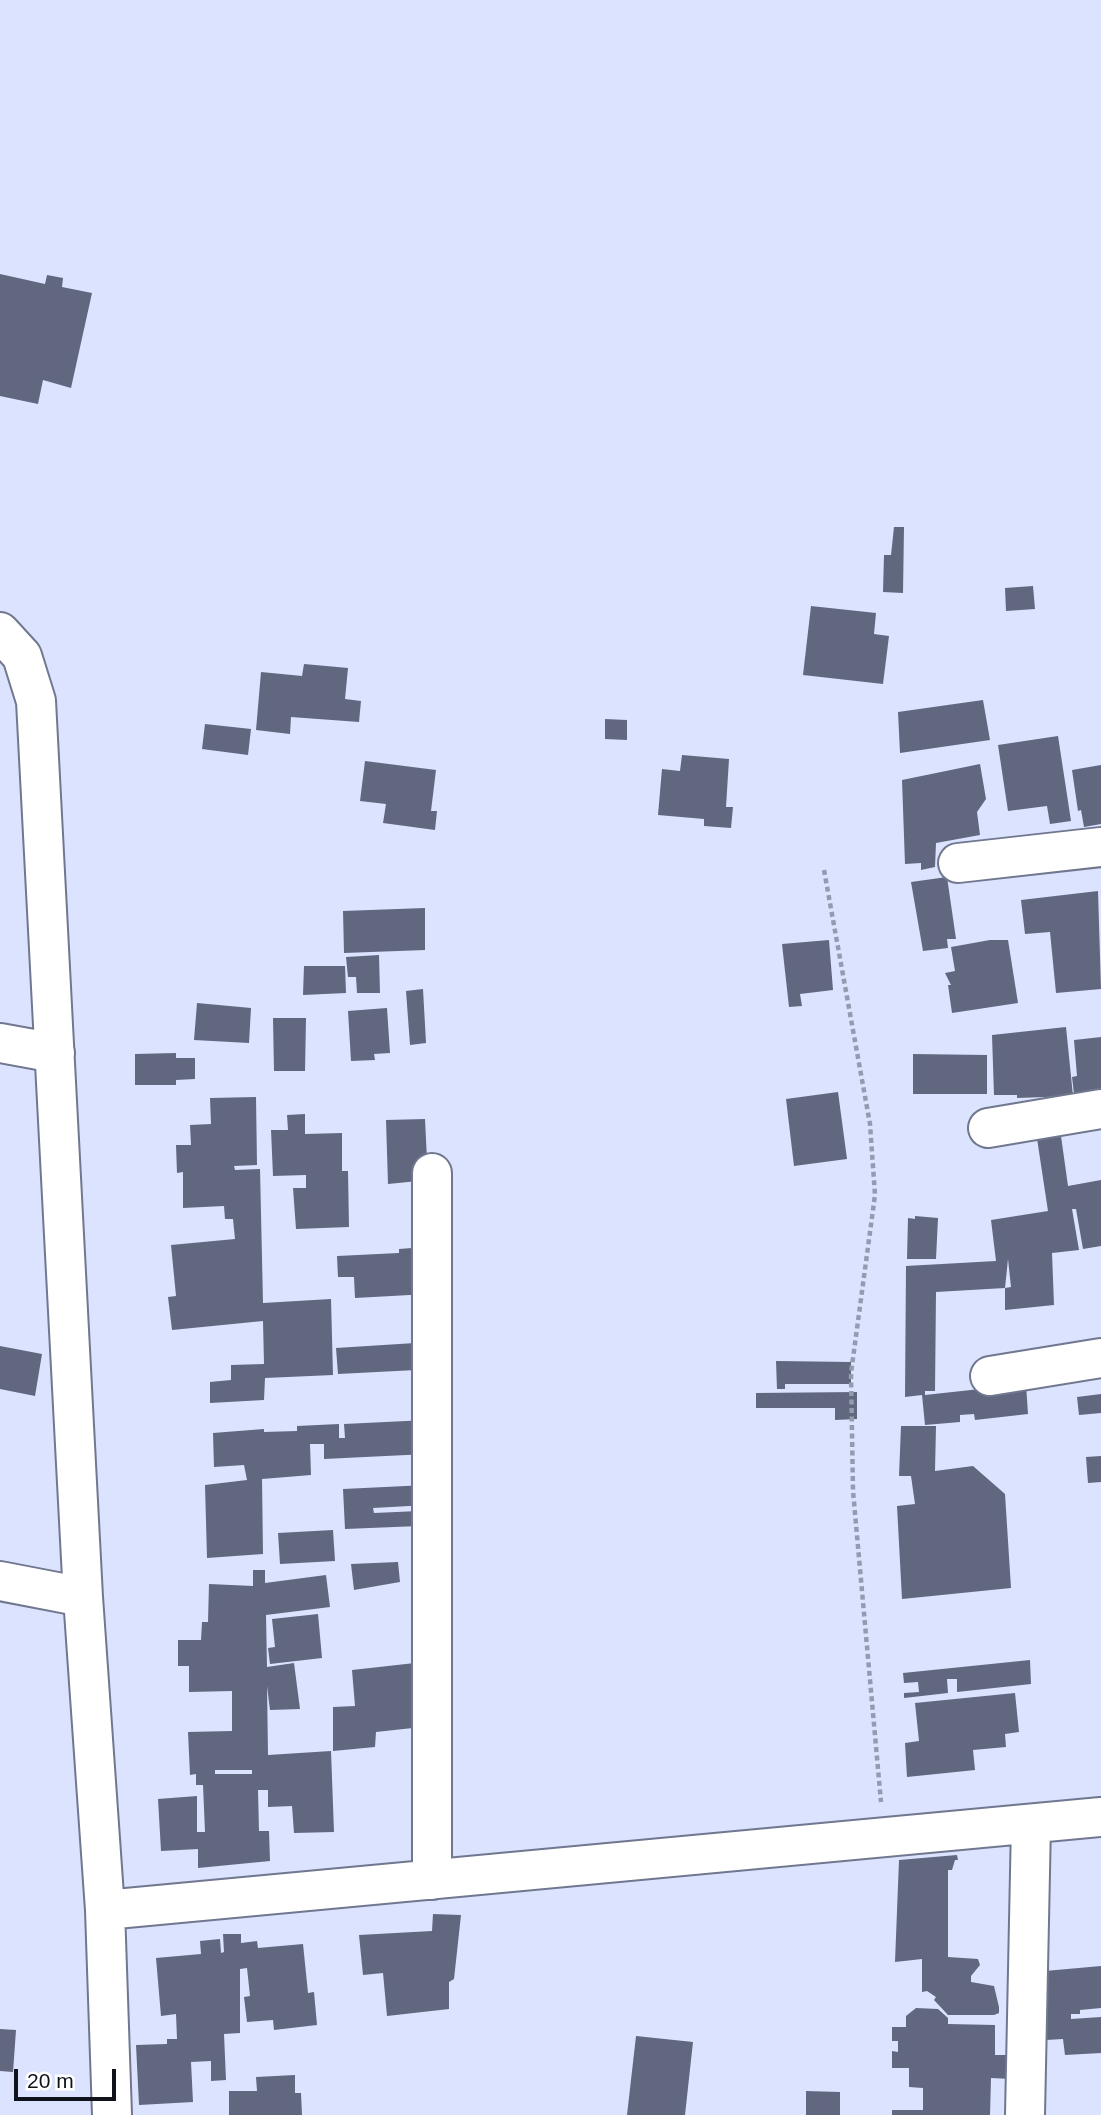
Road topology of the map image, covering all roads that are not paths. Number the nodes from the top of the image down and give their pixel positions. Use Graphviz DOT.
graph roads {
  1 [pos="0,632"];
  2 [pos="1101,846"];
  3 [pos="958,863"];
  4 [pos="0,1043"];
  5 [pos="55,1053"];
  6 [pos="1101,1108"];
  7 [pos="988,1128"];
  8 [pos="432,1173"];
  9 [pos="1101,1358"];
  10 [pos="990,1376"];
  11 [pos="0,1581"];
  12 [pos="83,1597"];
  13 [pos="1101,1816"];
  14 [pos="1031,1824"];
  15 [pos="432,1880"];
  16 [pos="105,1910"];
  17 [pos="112,2115"];
  18 [pos="1025,2115"];
  1 -- 5 [label="street"];
  2 -- 3 [label="street"];
  4 -- 5 [label="street"];
  5 -- 12 [label="street"];
  6 -- 7 [label="street"];
  8 -- 15 [label="street"];
  9 -- 10 [label="street"];
  11 -- 12 [label="street"];
  12 -- 16 [label="street"];
  13 -- 14 [label="street"];
  14 -- 15 [label="street"];
  14 -- 18 [label="street"];
  15 -- 16 [label="street"];
  16 -- 17 [label="street"];
}
